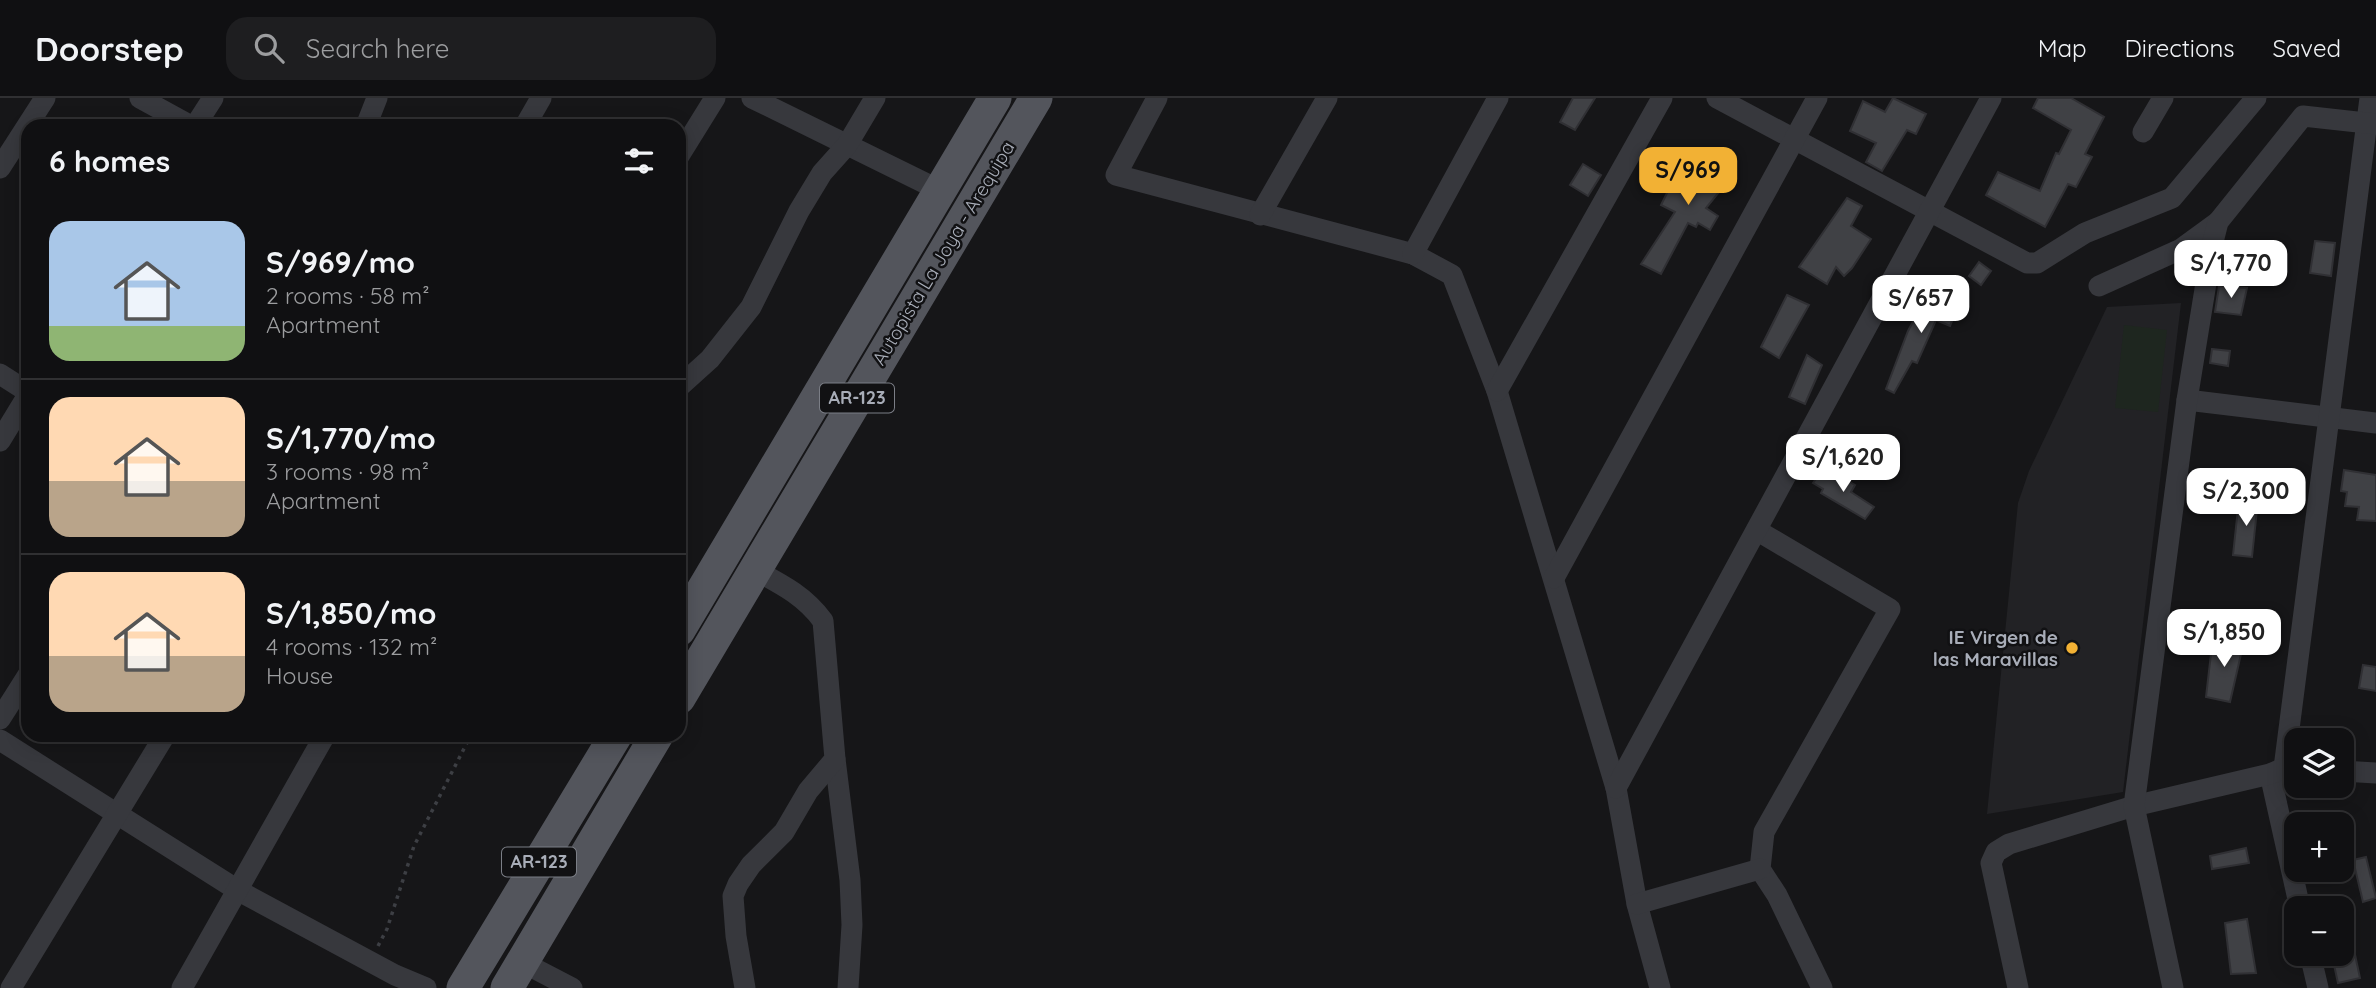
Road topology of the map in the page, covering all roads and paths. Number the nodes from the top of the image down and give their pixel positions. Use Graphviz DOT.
graph roads {
  1 [pos="45,98"];
  2 [pos="140,98"];
  3 [pos="213,98"];
  4 [pos="377,98"];
  5 [pos="541,98"];
  6 [pos="715,98"];
  7 [pos="752,98"];
  8 [pos="875,98"];
  9 [pos="995,98"];
  10 [pos="1036,98"];
  11 [pos="1157,98"];
  12 [pos="1327,98"];
  13 [pos="1499,98"];
  14 [pos="1662,98"];
  15 [pos="1717,98"];
  16 [pos="1817,98"];
  17 [pos="1991,98"];
  18 [pos="2163,98"];
  19 [pos="2256,98"];
  20 [pos="2370,98"];
  21 [pos="32,119"];
  22 [pos="180,119"];
  23 [pos="198,119"];
  24 [pos="369,119"];
  25 [pos="529,119"];
  26 [pos="2371,124"];
  27 [pos="2143,132"];
  28 [pos="21,135"];
  29 [pos="1795,137"];
  30 [pos="686,145"];
  31 [pos="847,145"];
  32 [pos="0,168"];
  33 [pos="939,190"];
  34 [pos="1929,209"];
  35 [pos="1260,215"];
  36 [pos="2218,222"];
  37 [pos="1413,254"];
  38 [pos="2099,286"];
  39 [pos="0,374"];
  40 [pos="686,380"];
  41 [pos="21,389"];
  42 [pos="1497,391"];
  43 [pos="2187,400"];
  44 [pos="21,406"];
  45 [pos="2328,417"];
  46 [pos="2376,423"];
  47 [pos="0,440"];
  48 [pos="1758,531"];
  49 [pos="755,570"];
  50 [pos="1554,578"];
  51 [pos="686,618"];
  52 [pos="21,686"];
  53 [pos="686,686"];
  54 [pos="0,719"];
  55 [pos="2289,728"];
  56 [pos="0,740"];
  57 [pos="160,742"];
  58 [pos="321,742"];
  59 [pos="467,742"];
  60 [pos="611,742"];
  61 [pos="653,742"];
  62 [pos="835,759"];
  63 [pos="2284,770"];
  64 [pos="2354,772"];
  65 [pos="2376,773"];
  66 [pos="1616,788"];
  67 [pos="2287,798"];
  68 [pos="2134,806"];
  69 [pos="117,815"];
  70 [pos="1760,869"];
  71 [pos="239,891"];
  72 [pos="2299,896"];
  73 [pos="1637,904"];
  74 [pos="370,960"];
  75 [pos="2313,966"];
  76 [pos="514,975"];
  77 [pos="11,988"];
  78 [pos="182,988"];
  79 [pos="426,988"];
  80 [pos="463,988"];
  81 [pos="572,988"];
  82 [pos="745,988"];
  83 [pos="848,988"];
  84 [pos="1660,988"];
  85 [pos="1822,988"];
  86 [pos="2018,988"];
  87 [pos="2173,988"];
  88 [pos="2318,988"];
  1 -- 21 [label="street"];
  2 -- 22 [label="street"];
  3 -- 23 [label="street"];
  4 -- 24 [label="street"];
  5 -- 25 [label="street"];
  6 -- 30 [label="street"];
  7 -- 31 [label="street"];
  8 -- 31 [label="street"];
  9 -- 33 [label="main road, Autopista La Joya - Arequipa / AR-123"];
  10 -- 49 [label="main road, Autopista La Joya - Arequipa / AR-123"];
  11 -- 35 [label="street"];
  12 -- 35 [label="street"];
  13 -- 37 [label="street"];
  14 -- 42 [label="street"];
  15 -- 29 [label="street"];
  16 -- 29 [label="street"];
  17 -- 34 [label="street"];
  18 -- 27 [label="street"];
  19 -- 34 [label="street"];
  20 -- 26 [label="street"];
  26 -- 36 [label="street"];
  26 -- 45 [label="street"];
  28 -- 32 [label="street"];
  29 -- 34 [label="street"];
  29 -- 50 [label="street"];
  31 -- 33 [label="street"];
  31 -- 40 [label="street"];
  33 -- 51 [label="main road, Autopista La Joya - Arequipa / AR-123"];
  34 -- 48 [label="street"];
  35 -- 37 [label="street"];
  36 -- 38 [label="street"];
  36 -- 43 [label="street"];
  37 -- 42 [label="street"];
  39 -- 41 [label="street"];
  42 -- 50 [label="street"];
  43 -- 45 [label="street"];
  43 -- 68 [label="street"];
  44 -- 47 [label="street"];
  45 -- 46 [label="street"];
  45 -- 55 [label="street"];
  48 -- 66 [label="street"];
  48 -- 70 [label="street"];
  49 -- 53 [label="main road, Autopista La Joya - Arequipa / AR-123"];
  49 -- 62 [label="street"];
  50 -- 66 [label="street"];
  52 -- 54 [label="street"];
  56 -- 69 [label="street"];
  57 -- 69 [label="street"];
  58 -- 71 [label="street"];
  59 -- 74 [label="path"];
  60 -- 80 [label="main road, AR-123"];
  61 -- 76 [label="main road, AR-123"];
  62 -- 82 [label="street"];
  62 -- 83 [label="street"];
  63 -- 68 [label="street"];
  64 -- 65 [label="street"];
  66 -- 73 [label="street"];
  67 -- 72 [label="street"];
  68 -- 86 [label="street"];
  68 -- 87 [label="street"];
  69 -- 71 [label="street"];
  69 -- 77 [label="street"];
  70 -- 73 [label="street"];
  70 -- 85 [label="street"];
  71 -- 74 [label="street"];
  71 -- 78 [label="street"];
  73 -- 84 [label="street"];
  74 -- 79 [label="street"];
  75 -- 88 [label="street"];
  76 -- 81 [label="street"];
}
